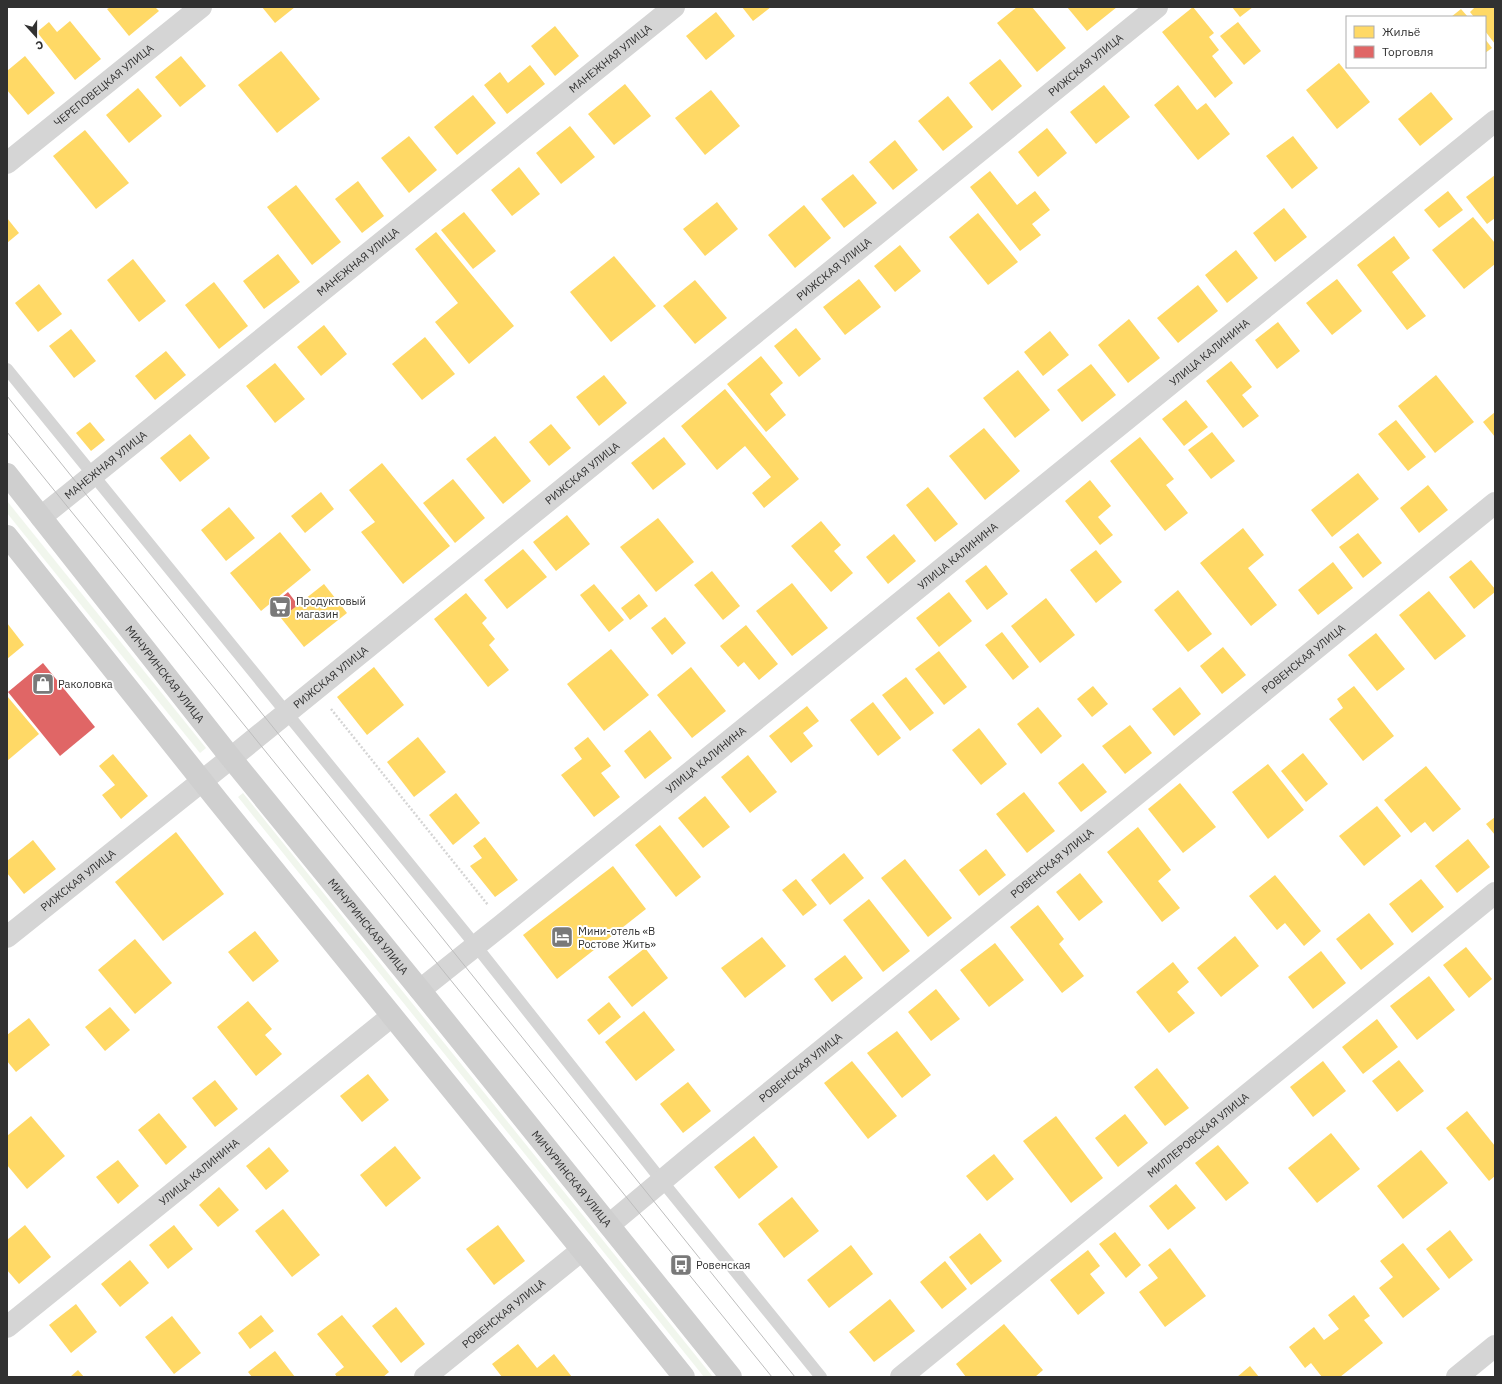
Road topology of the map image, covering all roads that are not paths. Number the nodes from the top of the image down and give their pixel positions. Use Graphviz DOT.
graph roads {
  1 [pos="201,7"];
  2 [pos="674,7"];
  3 [pos="1157,7"];
  4 [pos="1495,121"];
  5 [pos="7,163"];
  6 [pos="7,369"];
  7 [pos="7,474"];
  8 [pos="92,476"];
  9 [pos="1495,503"];
  10 [pos="41,517"];
  11 [pos="9,543"];
  12 [pos="287,713"];
  13 [pos="231,758"];
  14 [pos="203,781"];
  15 [pos="1495,893"];
  16 [pos="7,937"];
  17 [pos="476,946"];
  18 [pos="420,990"];
  19 [pos="392,1016"];
  20 [pos="662,1181"];
  21 [pos="609,1225"];
  22 [pos="582,1250"];
  23 [pos="7,1327"];
  24 [pos="1495,1346"];
  25 [pos="425,1377"];
  26 [pos="684,1377"];
  27 [pos="732,1377"];
  28 [pos="821,1377"];
  29 [pos="900,1377"];
  30 [pos="1457,1377"];
  1 -- 5 [label="street, ЧЕРЕПОВЕЦКАЯ УЛИЦА"];
  2 -- 8 [label="street, МАНЕЖНАЯ УЛИЦА"];
  3 -- 12 [label="street, РИЖСКАЯ УЛИЦА"];
  4 -- 17 [label="street, УЛИЦА КАЛИНИНА"];
  6 -- 8 [label="lane"];
  7 -- 10 [label="main road, МИЧУРИНСКАЯ УЛИЦА"];
  8 -- 10 [label="street, МАНЕЖНАЯ УЛИЦА"];
  8 -- 12 [label="lane"];
  9 -- 20 [label="street, РОВЕНСКАЯ УЛИЦА"];
  10 -- 13 [label="main road, МИЧУРИНСКАЯ УЛИЦА"];
  11 -- 14 [label="main road"];
  12 -- 13 [label="street, РИЖСКАЯ УЛИЦА"];
  12 -- 17 [label="lane"];
  13 -- 14 [label="street, РИЖСКАЯ УЛИЦА"];
  13 -- 18 [label="main road, МИЧУРИНСКАЯ УЛИЦА"];
  14 -- 16 [label="street, РИЖСКАЯ УЛИЦА"];
  14 -- 19 [label="main road"];
  15 -- 29 [label="street, МИЛЛЕРОВСКАЯ УЛИЦА"];
  17 -- 18 [label="street, УЛИЦА КАЛИНИНА"];
  17 -- 20 [label="lane"];
  18 -- 21 [label="main road, МИЧУРИНСКАЯ УЛИЦА"];
  19 -- 22 [label="main road"];
  19 -- 23 [label="street, УЛИЦА КАЛИНИНА"];
  20 -- 21 [label="street, РОВЕНСКАЯ УЛИЦА"];
  20 -- 28 [label="lane"];
  21 -- 27 [label="main road, МИЧУРИНСКАЯ УЛИЦА"];
  22 -- 25 [label="street, РОВЕНСКАЯ УЛИЦА"];
  22 -- 26 [label="main road"];
  24 -- 30 [label="street"];
}
